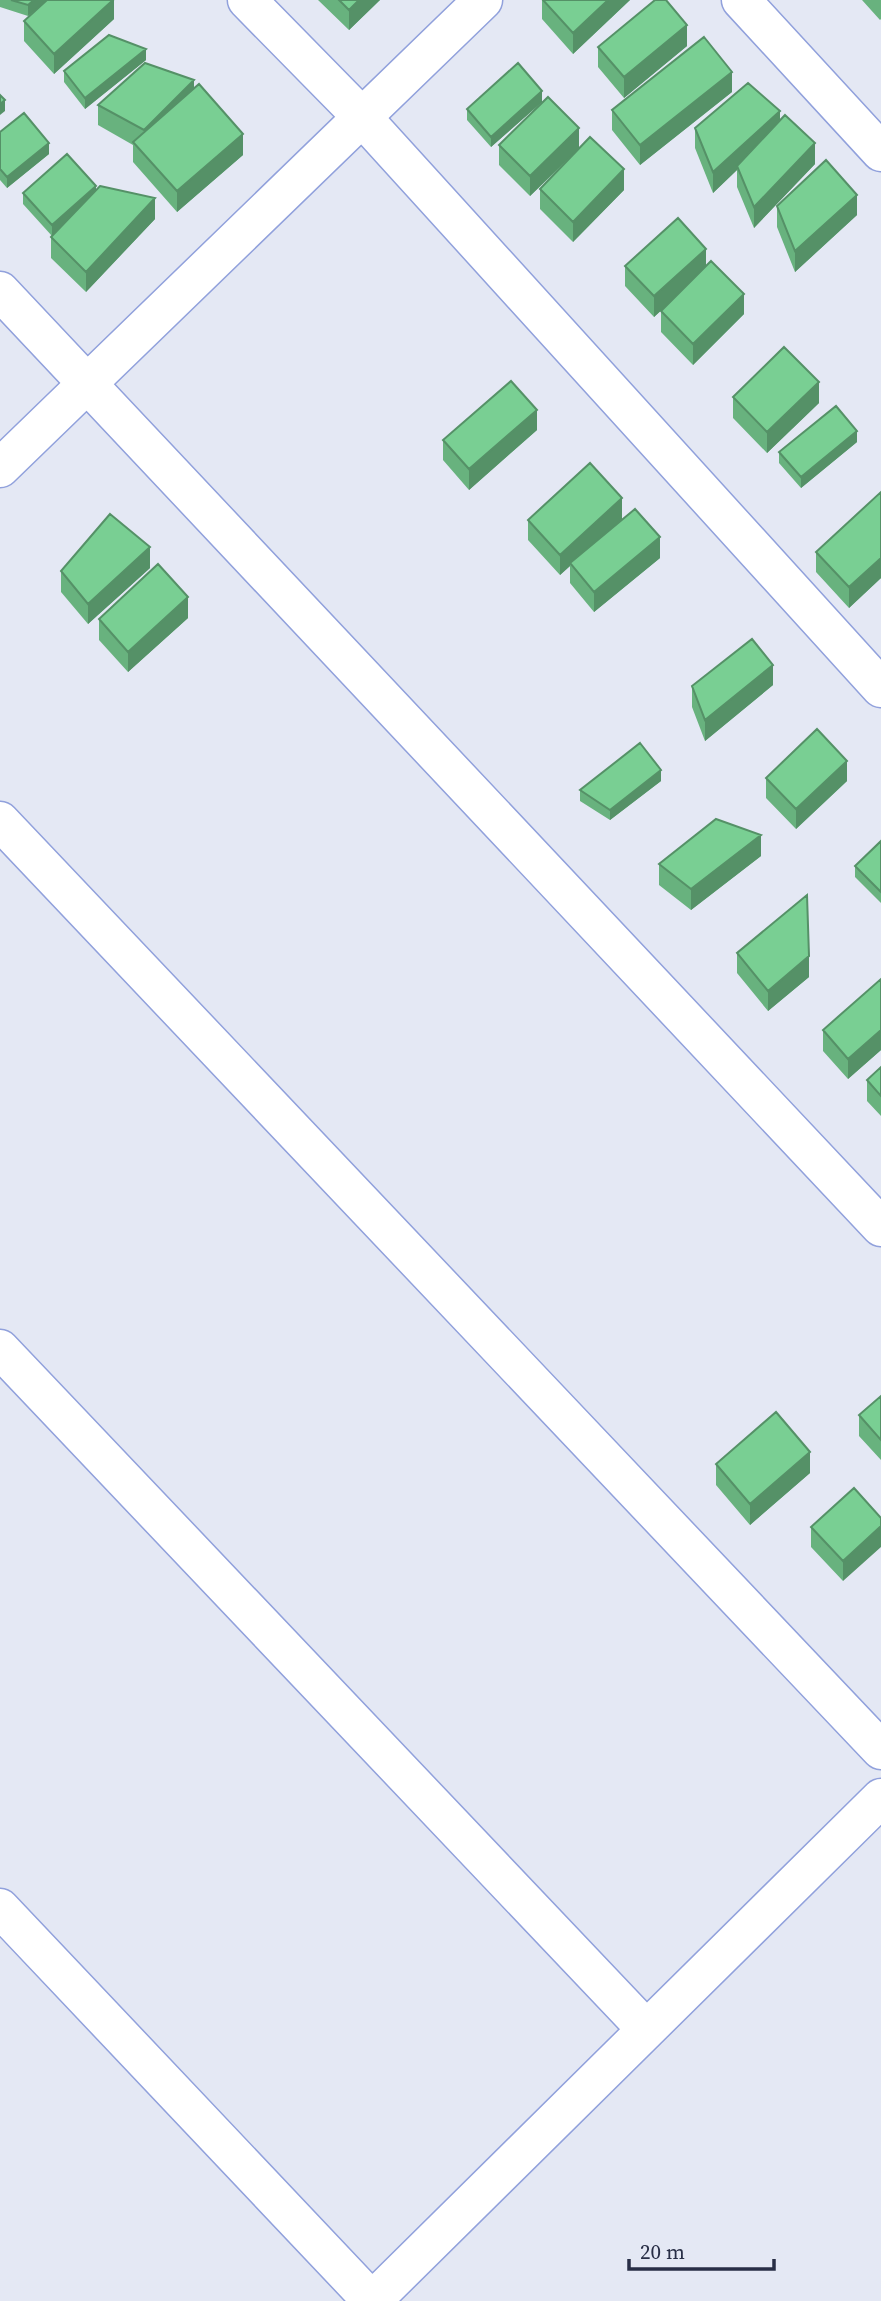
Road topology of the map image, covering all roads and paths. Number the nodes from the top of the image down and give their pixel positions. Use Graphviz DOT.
graph roads {
  1 [pos="247,0"];
  2 [pos="483,0"];
  3 [pos="741,0"];
  4 [pos="362,116"];
  5 [pos="881,152"];
  6 [pos="0,291"];
  7 [pos="88,382"];
  8 [pos="0,468"];
  9 [pos="881,688"];
  10 [pos="0,821"];
  11 [pos="881,1227"];
  12 [pos="0,1349"];
  13 [pos="881,1750"];
  14 [pos="881,1798"];
  15 [pos="0,1908"];
  16 [pos="646,2029"];
  17 [pos="372,2301"];
  1 -- 4 [label="street"];
  2 -- 4 [label="street"];
  3 -- 5 [label="street"];
  4 -- 7 [label="street"];
  4 -- 9 [label="street"];
  6 -- 7 [label="street"];
  7 -- 8 [label="street"];
  7 -- 11 [label="street"];
  10 -- 13 [label="street"];
  12 -- 16 [label="street"];
  14 -- 16 [label="street"];
  15 -- 17 [label="street"];
  16 -- 17 [label="street"];
}
